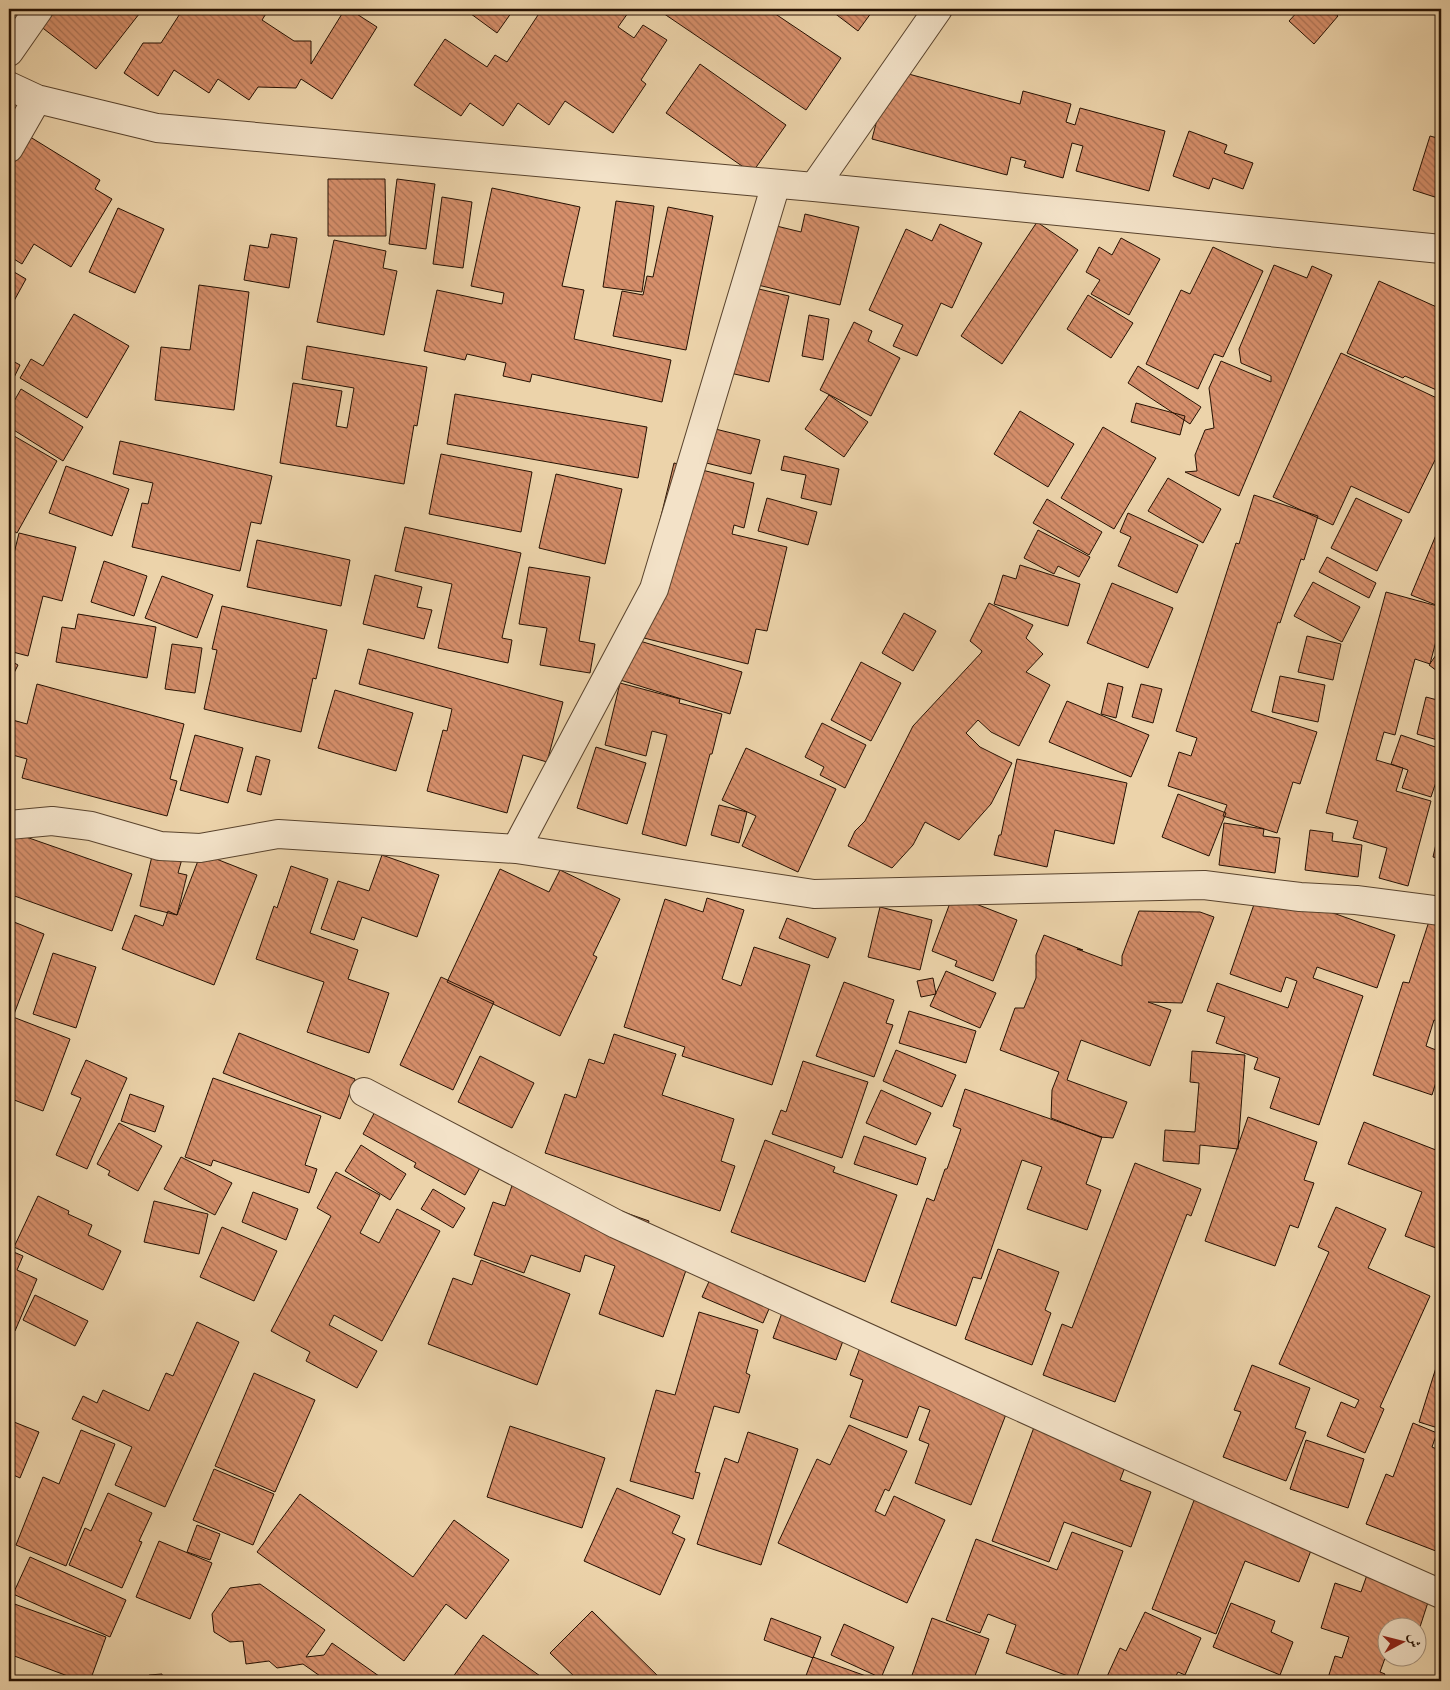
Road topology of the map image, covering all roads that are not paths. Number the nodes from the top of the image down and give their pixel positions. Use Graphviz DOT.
graph roads {
  1 [pos="39,9"];
  2 [pos="938,9"];
  3 [pos="9,52"];
  4 [pos="9,86"];
  5 [pos="37,99"];
  6 [pos="9,148"];
  7 [pos="776,184"];
  8 [pos="814,187"];
  9 [pos="1441,249"];
  10 [pos="9,825"];
  11 [pos="516,850"];
  12 [pos="1441,911"];
  13 [pos="364,1092"];
  14 [pos="1441,1594"];
  1 -- 3 [label="street"];
  2 -- 8 [label="street"];
  4 -- 5 [label="street"];
  5 -- 6 [label="street"];
  5 -- 7 [label="street"];
  7 -- 8 [label="street"];
  7 -- 11 [label="street"];
  8 -- 9 [label="street"];
  10 -- 11 [label="street"];
  11 -- 12 [label="street"];
  13 -- 14 [label="street"];
}
